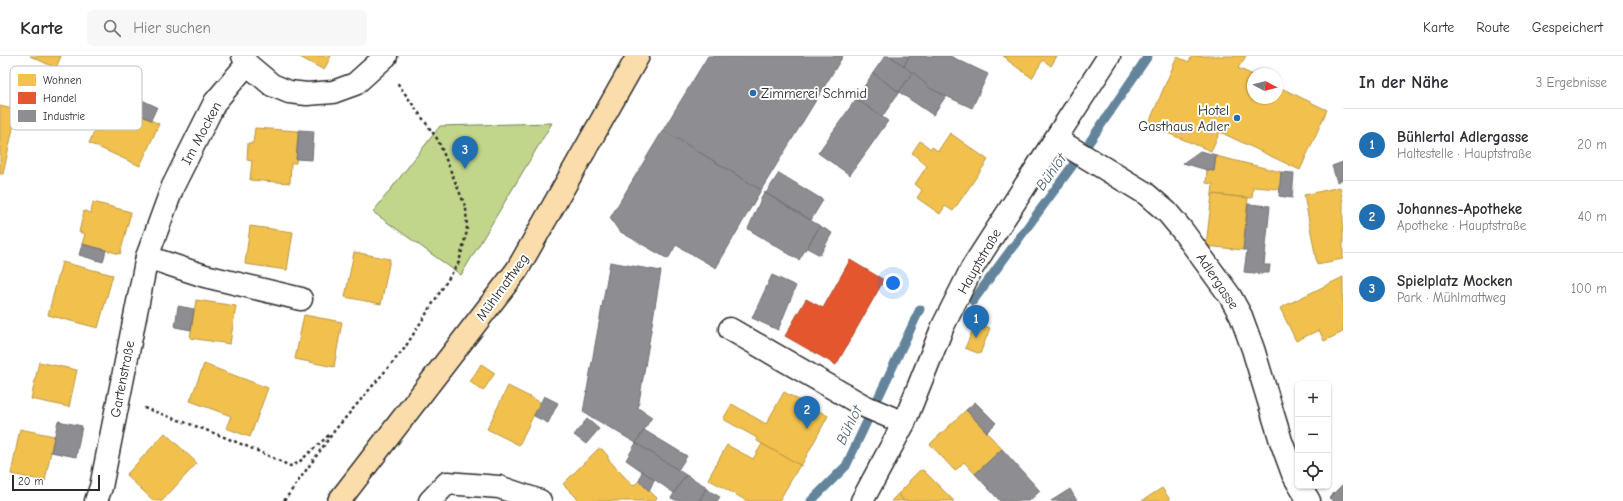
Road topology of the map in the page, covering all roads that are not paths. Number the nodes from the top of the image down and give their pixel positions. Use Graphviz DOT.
graph roads {
  1 [pos="638,56"];
  2 [pos="1109,56"];
  3 [pos="383,59"];
  4 [pos="245,60"];
  5 [pos="1062,143"];
  6 [pos="173,186"];
  7 [pos="147,257"];
  8 [pos="302,299"];
  9 [pos="730,328"];
  10 [pos="904,423"];
  11 [pos="1295,477"];
  12 [pos="1302,489"];
  13 [pos="96,501"];
  14 [pos="339,501"];
  15 [pos="430,501"];
  16 [pos="540,501"];
  17 [pos="862,501"];
  18 [pos="1309,501"];
  1 -- 14 [label="main road, Mühlmattweg"];
  2 -- 5 [label="street, Hauptstraße"];
  3 -- 4 [label="street, Im Mocken"];
  4 -- 6 [label="street, Im Mocken"];
  5 -- 10 [label="street, Hauptstraße"];
  5 -- 11 [label="street, Adlergasse"];
  6 -- 7 [label="street, Gartenstraße"];
  7 -- 8 [label="street"];
  7 -- 13 [label="street, Gartenstraße"];
  9 -- 10 [label="street"];
  10 -- 17 [label="street, Hauptstraße"];
  12 -- 18 [label="street"];
  15 -- 16 [label="street"];
}
